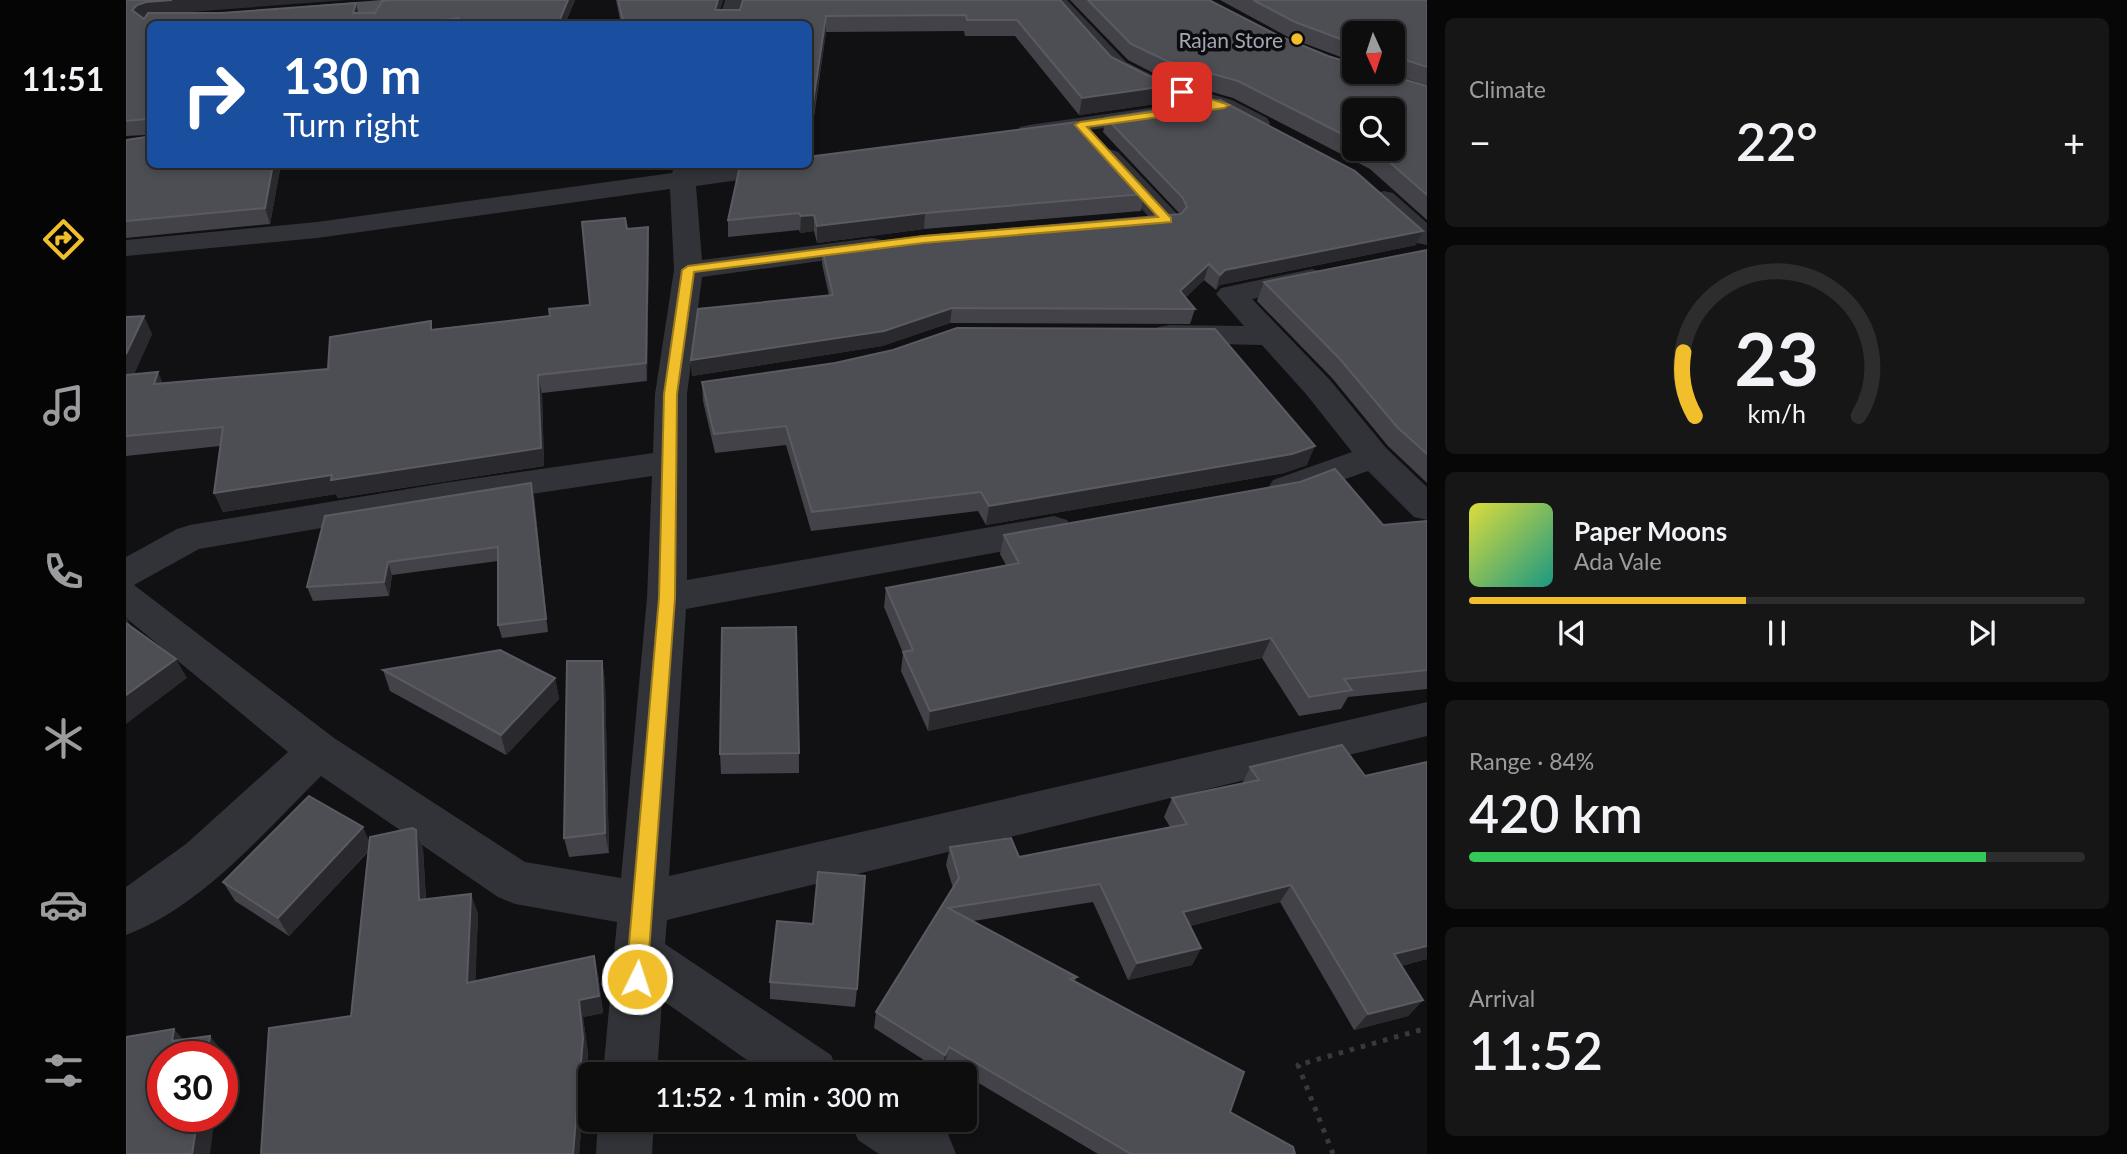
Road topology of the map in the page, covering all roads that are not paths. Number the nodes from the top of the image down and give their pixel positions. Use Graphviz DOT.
graph roads {
  1 [pos="461,0"];
  2 [pos="736,0"];
  3 [pos="1056,0"];
  4 [pos="283,14"];
  5 [pos="372,16"];
  6 [pos="730,21"];
  7 [pos="1224,105"];
  8 [pos="1080,125"];
  9 [pos="1012,134"];
  10 [pos="1280,135"];
  11 [pos="747,168"];
  12 [pos="685,173"];
  13 [pos="1370,186"];
  14 [pos="1140,222"];
  15 [pos="896,243"];
  16 [pos="126,248"];
  17 [pos="1423,250"];
  18 [pos="688,270"];
  19 [pos="1335,273"];
  20 [pos="1140,334"];
  21 [pos="1272,336"];
  22 [pos="1374,456"];
  23 [pos="670,461"];
  24 [pos="1250,494"];
  25 [pos="1427,508"];
  26 [pos="1087,523"];
  27 [pos="126,574"];
  28 [pos="126,597"];
  29 [pos="667,598"];
  30 [pos="1427,719"];
  31 [pos="318,751"];
  32 [pos="642,904"];
  33 [pos="126,913"];
  34 [pos="639,956"];
  35 [pos="631,1062"];
  36 [pos="794,1062"];
  37 [pos="625,1132"];
  38 [pos="896,1132"];
  39 [pos="624,1154"];
  40 [pos="928,1154"];
  1 -- 5 [label="main road"];
  2 -- 6 [label="street"];
  3 -- 7 [label="street"];
  4 -- 5 [label="main road"];
  7 -- 8 [label="street"];
  7 -- 10 [label="street"];
  8 -- 9 [label="street"];
  8 -- 14 [label="street"];
  11 -- 12 [label="street"];
  12 -- 16 [label="street"];
  12 -- 18 [label="street"];
  13 -- 17 [label="street"];
  15 -- 18 [label="street"];
  18 -- 23 [label="street"];
  19 -- 21 [label="street"];
  20 -- 21 [label="street"];
  21 -- 22 [label="street"];
  22 -- 24 [label="street"];
  22 -- 25 [label="street"];
  23 -- 27 [label="street"];
  23 -- 29 [label="street"];
  26 -- 29 [label="street"];
  28 -- 31 [label="street"];
  29 -- 32 [label="street"];
  30 -- 32 [label="street"];
  31 -- 32 [label="street"];
  31 -- 33 [label="street"];
  32 -- 34 [label="street"];
  34 -- 35 [label="street"];
  34 -- 36 [label="street"];
  37 -- 39 [label="street"];
  38 -- 40 [label="street"];
}
